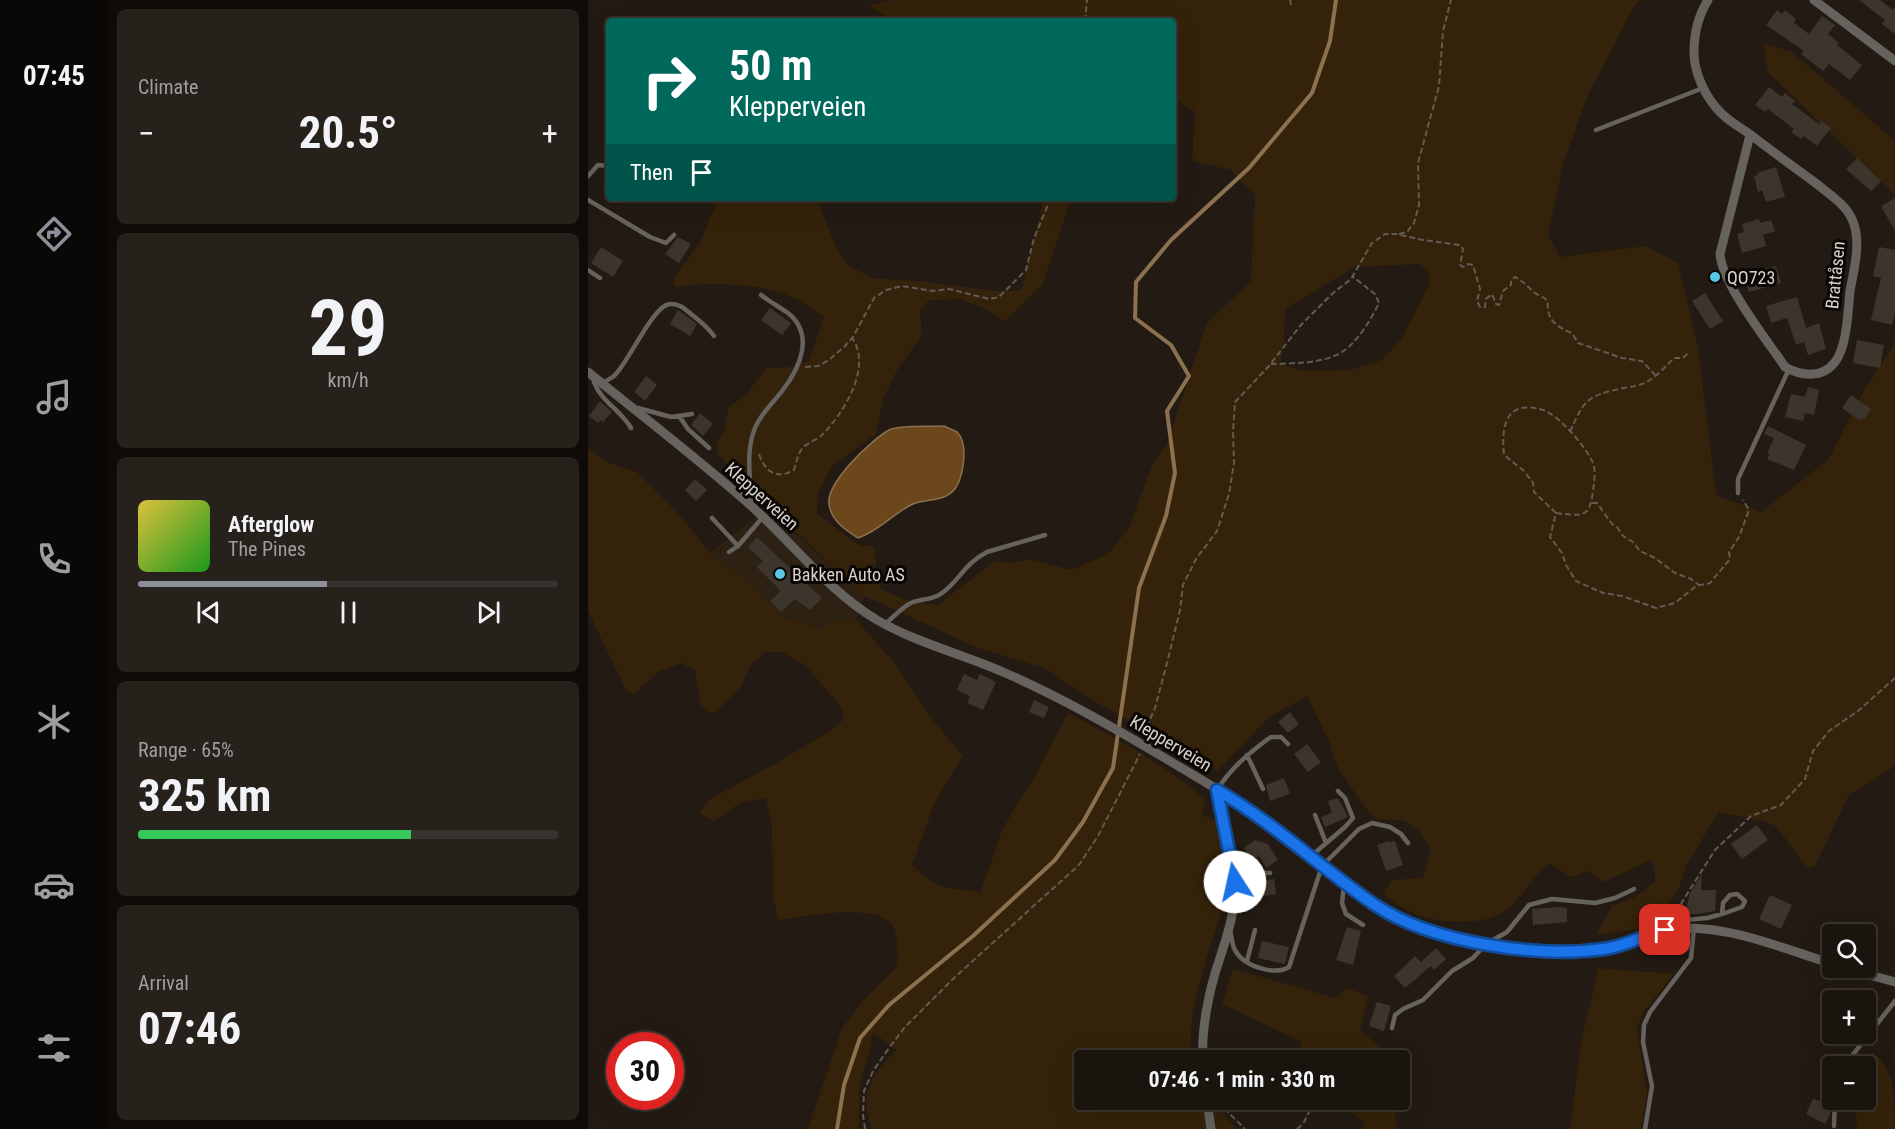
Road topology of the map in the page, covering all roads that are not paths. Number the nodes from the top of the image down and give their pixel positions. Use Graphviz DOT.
graph roads {
  1 [pos="1708,0"];
  2 [pos="1814,0"];
  3 [pos="1895,61"];
  4 [pos="1704,87"];
  5 [pos="1596,130"];
  6 [pos="1750,135"];
  7 [pos="606,165"];
  8 [pos="588,176"];
  9 [pos="588,200"];
  10 [pos="674,235"];
  11 [pos="588,270"];
  12 [pos="600,278"];
  13 [pos="760,296"];
  14 [pos="714,336"];
  15 [pos="1789,369"];
  16 [pos="590,374"];
  17 [pos="602,383"];
  18 [pos="632,407"];
  19 [pos="692,414"];
  20 [pos="679,416"];
  21 [pos="631,428"];
  22 [pos="709,448"];
  23 [pos="1738,493"];
  24 [pos="751,505"];
  25 [pos="763,517"];
  26 [pos="712,518"];
  27 [pos="1045,535"];
  28 [pos="738,546"];
  29 [pos="729,552"];
  30 [pos="885,624"];
  31 [pos="1288,744"];
  32 [pos="1247,755"];
  33 [pos="1263,789"];
  34 [pos="1217,790"];
  35 [pos="1338,791"];
  36 [pos="1315,815"];
  37 [pos="1326,843"];
  38 [pos="1408,843"];
  39 [pos="1310,857"];
  40 [pos="1232,861"];
  41 [pos="1322,866"];
  42 [pos="1270,873"];
  43 [pos="1344,882"];
  44 [pos="1634,889"];
  45 [pos="1722,915"];
  46 [pos="1363,925"];
  47 [pos="1229,928"];
  48 [pos="1695,928"];
  49 [pos="1255,930"];
  50 [pos="1665,930"];
  51 [pos="1486,944"];
  52 [pos="1247,961"];
  53 [pos="1822,961"];
  54 [pos="1876,977"];
  55 [pos="1895,982"];
  56 [pos="1895,1001"];
  57 [pos="1392,1028"];
  58 [pos="1202,1050"];
  59 [pos="1852,1056"];
  60 [pos="1208,1110"];
  61 [pos="1835,1110"];
  62 [pos="1834,1126"];
  63 [pos="1211,1129"];
  64 [pos="1645,1129"];
  1 -- 4 [label="street, Brattåsen"];
  2 -- 3 [label="street"];
  4 -- 5 [label="lane"];
  4 -- 6 [label="street, Brattåsen"];
  6 -- 15 [label="street"];
  6 -- 15 [label="street, Brattåsen"];
  7 -- 8 [label="lane"];
  9 -- 10 [label="lane"];
  11 -- 12 [label="lane"];
  13 -- 24 [label="lane"];
  14 -- 17 [label="lane"];
  15 -- 23 [label="lane"];
  16 -- 17 [label="street, Klepperveien"];
  16 -- 21 [label="lane"];
  17 -- 18 [label="street, Klepperveien"];
  18 -- 20 [label="lane"];
  18 -- 24 [label="street, Klepperveien"];
  19 -- 20 [label="lane"];
  20 -- 22 [label="lane"];
  24 -- 25 [label="street, Klepperveien"];
  25 -- 28 [label="lane"];
  25 -- 30 [label="street, Klepperveien"];
  26 -- 28 [label="lane"];
  27 -- 30 [label="lane"];
  28 -- 29 [label="lane"];
  30 -- 34 [label="street, Klepperveien"];
  31 -- 32 [label="lane"];
  32 -- 33 [label="lane"];
  32 -- 34 [label="lane"];
  34 -- 39 [label="street, Klepperveien"];
  34 -- 40 [label="street"];
  35 -- 37 [label="lane"];
  36 -- 37 [label="lane"];
  37 -- 39 [label="lane"];
  38 -- 41 [label="lane"];
  39 -- 41 [label="street, Klepperveien"];
  40 -- 42 [label="lane"];
  40 -- 47 [label="street"];
  41 -- 43 [label="street, Klepperveien"];
  41 -- 52 [label="lane"];
  43 -- 46 [label="lane"];
  43 -- 51 [label="street, Klepperveien"];
  44 -- 51 [label="lane"];
  45 -- 45 [label="lane"];
  45 -- 50 [label="lane"];
  47 -- 52 [label="lane"];
  47 -- 58 [label="street"];
  48 -- 50 [label="street, Klepperveien"];
  48 -- 53 [label="street, Klepperveien"];
  48 -- 64 [label="lane"];
  49 -- 52 [label="lane"];
  50 -- 51 [label="street, Klepperveien"];
  51 -- 57 [label="lane"];
  54 -- 55 [label="street"];
  56 -- 59 [label="lane"];
  60 -- 63 [label="street"];
  61 -- 62 [label="lane"];
}
